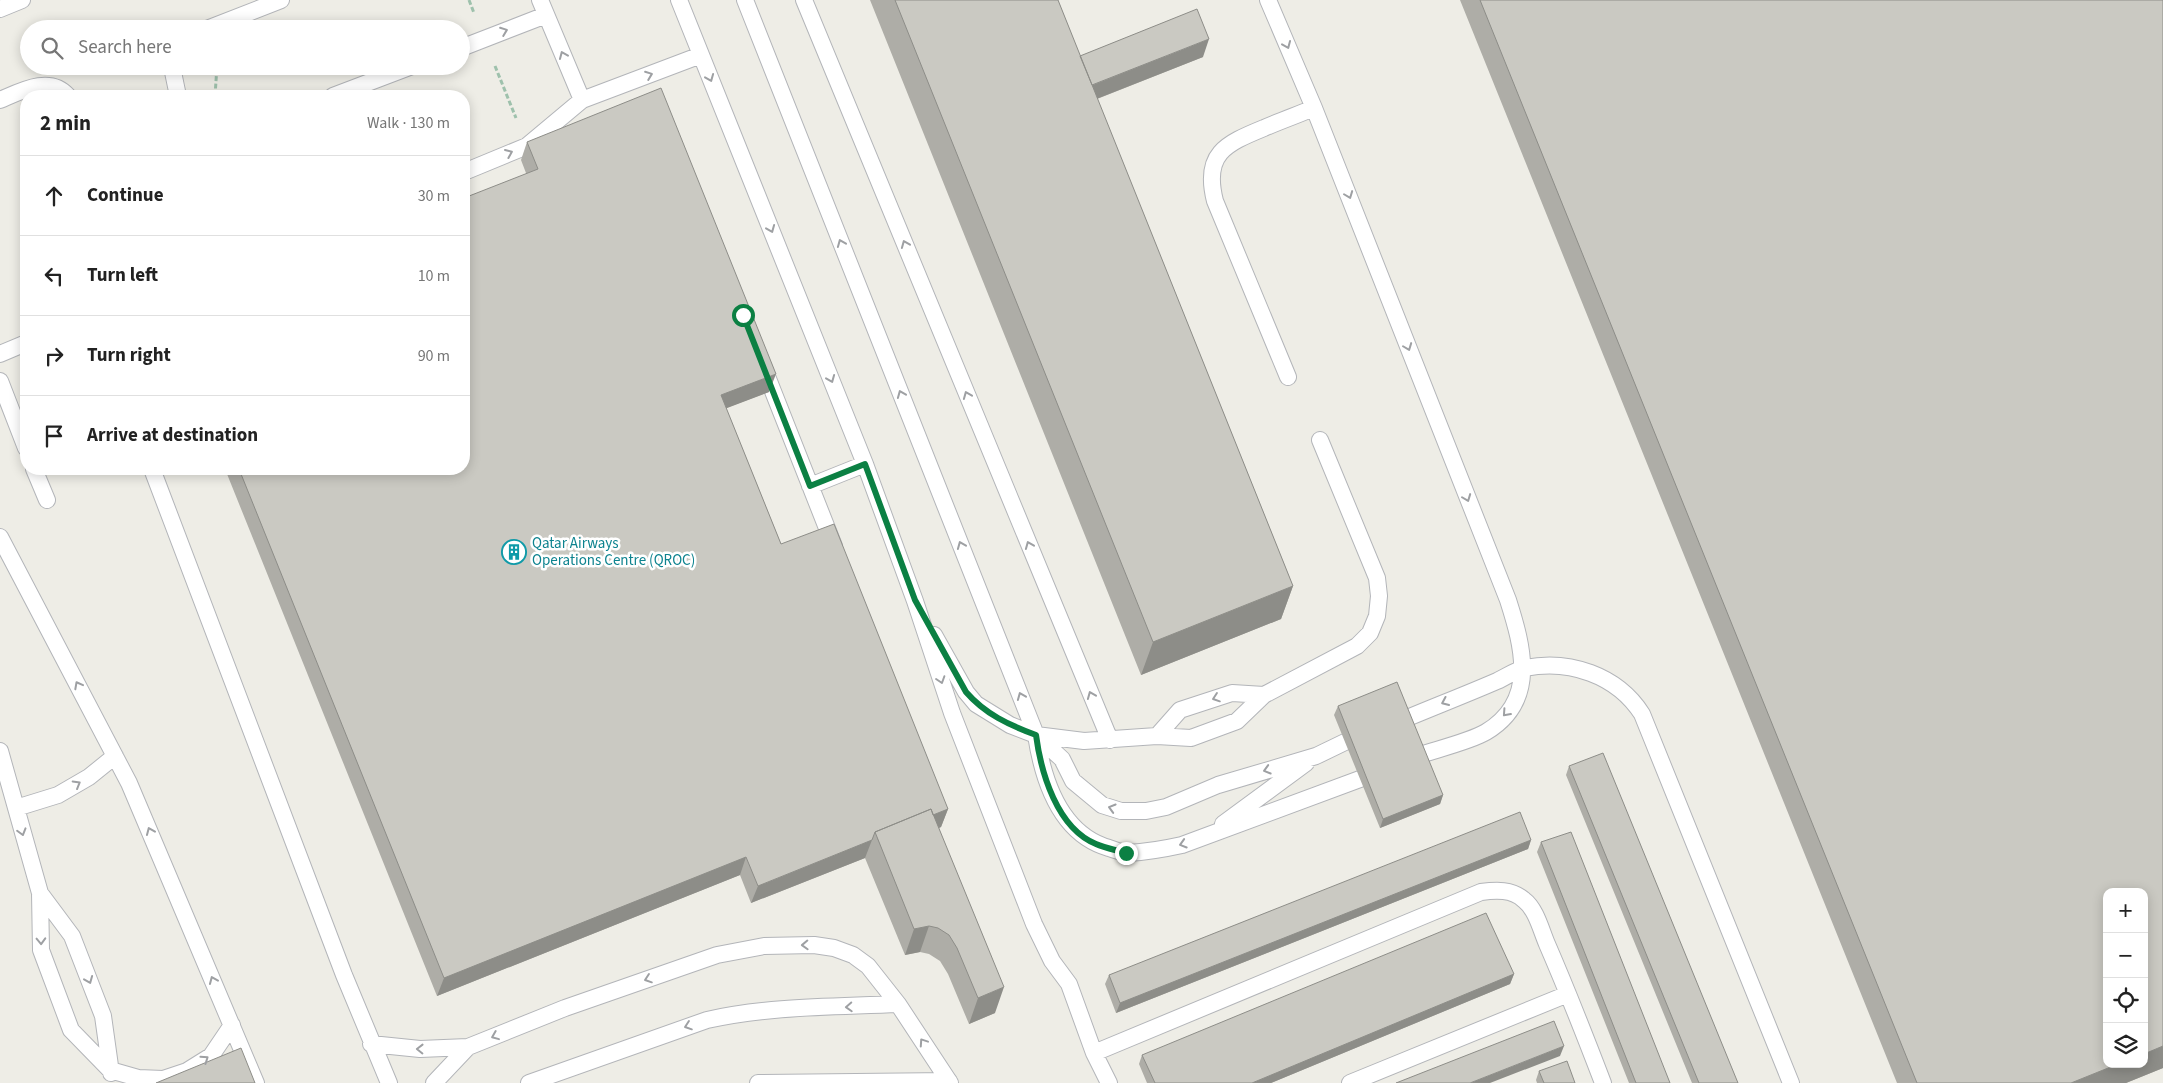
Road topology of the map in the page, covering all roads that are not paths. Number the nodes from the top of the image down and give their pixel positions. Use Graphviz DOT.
graph roads {
  1 [pos="22,0"];
  2 [pos="281,0"];
  3 [pos="679,0"];
  4 [pos="745,0"];
  5 [pos="804,0"];
  6 [pos="1268,0"];
  7 [pos="543,7"];
  8 [pos="0,8"];
  9 [pos="230,20"];
  10 [pos="470,44"];
  11 [pos="701,55"];
  12 [pos="174,75"];
  13 [pos="388,75"];
  14 [pos="25,90"];
  15 [pos="62,90"];
  16 [pos="177,90"];
  17 [pos="349,90"];
  18 [pos="20,92"];
  19 [pos="0,100"];
  20 [pos="582,100"];
  21 [pos="1314,108"];
  22 [pos="470,170"];
  23 [pos="20,346"];
  24 [pos="757,351"];
  25 [pos="0,354"];
  26 [pos="1288,376"];
  27 [pos="0,381"];
  28 [pos="20,433"];
  29 [pos="1320,440"];
  30 [pos="865,464"];
  31 [pos="36,475"];
  32 [pos="154,475"];
  33 [pos="810,486"];
  34 [pos="46,500"];
  35 [pos="0,537"];
  36 [pos="840,558"];
  37 [pos="915,600"];
  38 [pos="1522,669"];
  39 [pos="1264,695"];
  40 [pos="1405,719"];
  41 [pos="1036,735"];
  42 [pos="1157,736"];
  43 [pos="1110,740"];
  44 [pos="1345,742"];
  45 [pos="0,752"];
  46 [pos="1420,755"];
  47 [pos="115,756"];
  48 [pos="1316,756"];
  49 [pos="1360,779"];
  50 [pos="16,808"];
  51 [pos="1206,836"];
  52 [pos="40,893"];
  53 [pos="1568,994"];
  54 [pos="898,1004"];
  55 [pos="232,1025"];
  56 [pos="371,1044"];
  57 [pos="468,1047"];
  58 [pos="1094,1053"];
  59 [pos="113,1077"];
  60 [pos="949,1082"];
  61 [pos="256,1083"];
  62 [pos="389,1083"];
  63 [pos="434,1083"];
  64 [pos="529,1083"];
  65 [pos="758,1083"];
  66 [pos="1109,1083"];
  67 [pos="1350,1083"];
  68 [pos="1603,1083"];
  69 [pos="1791,1083"];
  1 -- 8 [label="lane"];
  2 -- 9 [label="lane"];
  3 -- 11 [label="lane"];
  41 -- 4 [label="lane, one-way"];
  43 -- 5 [label="lane, one-way"];
  6 -- 21 [label="lane, one-way"];
  10 -- 7 [label="lane, one-way"];
  20 -- 7 [label="lane, one-way"];
  20 -- 11 [label="lane, one-way"];
  11 -- 30 [label="lane, one-way"];
  12 -- 16 [label="lane"];
  13 -- 17 [label="lane"];
  14 -- 15 [label="lane"];
  18 -- 19 [label="lane"];
  22 -- 20 [label="lane, one-way"];
  21 -- 26 [label="lane"];
  21 -- 38 [label="lane, one-way"];
  23 -- 25 [label="lane"];
  24 -- 33 [label="lane"];
  27 -- 28 [label="lane"];
  29 -- 39 [label="lane"];
  30 -- 33 [label="lane"];
  30 -- 37 [label="lane"];
  31 -- 34 [label="lane"];
  32 -- 56 [label="lane"];
  33 -- 36 [label="lane"];
  47 -- 35 [label="lane, one-way"];
  37 -- 41 [label="lane"];
  37 -- 58 [label="lane, one-way"];
  38 -- 40 [label="lane, one-way"];
  38 -- 46 [label="lane, one-way"];
  38 -- 69 [label="lane"];
  39 -- 42 [label="lane"];
  39 -- 42 [label="lane, one-way"];
  41 -- 43 [label="lane"];
  48 -- 41 [label="lane, one-way"];
  51 -- 41 [label="lane, one-way"];
  42 -- 43 [label="lane"];
  44 -- 48 [label="lane"];
  45 -- 50 [label="lane"];
  50 -- 47 [label="lane, one-way"];
  55 -- 47 [label="lane, one-way"];
  48 -- 51 [label="lane"];
  49 -- 51 [label="lane"];
  50 -- 52 [label="lane, one-way"];
  52 -- 59 [label="lane, one-way"];
  52 -- 59 [label="lane, one-way"];
  53 -- 58 [label="lane"];
  53 -- 67 [label="lane"];
  53 -- 68 [label="lane"];
  54 -- 57 [label="lane, one-way"];
  60 -- 54 [label="lane, one-way"];
  54 -- 64 [label="lane, one-way"];
  59 -- 55 [label="lane, one-way"];
  55 -- 61 [label="lane"];
  57 -- 56 [label="lane, one-way"];
  56 -- 62 [label="lane"];
  57 -- 63 [label="lane"];
  58 -- 66 [label="lane"];
  60 -- 65 [label="lane"];
}
